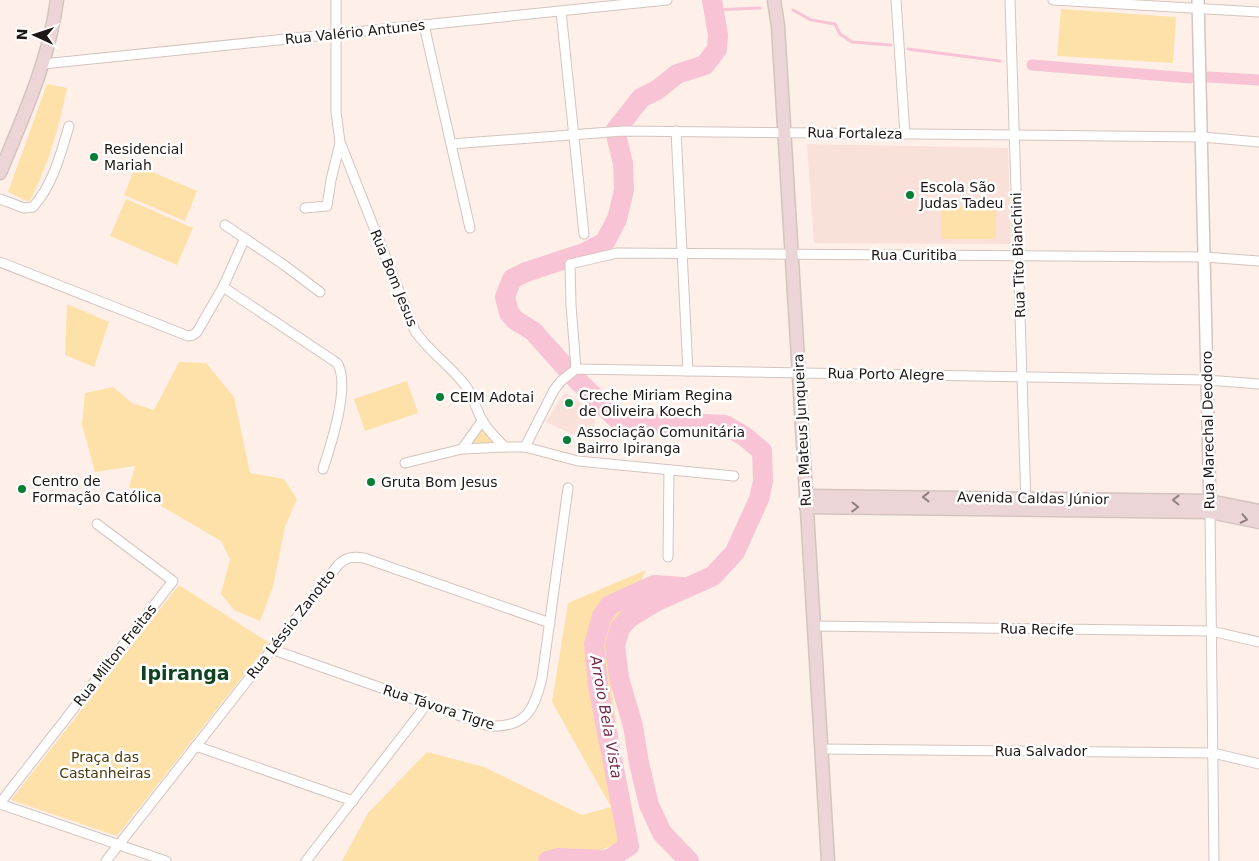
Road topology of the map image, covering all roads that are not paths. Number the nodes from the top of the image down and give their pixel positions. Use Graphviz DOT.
graph roads {
  1 [pos="57,0"];
  2 [pos="336,0"];
  3 [pos="667,0"];
  4 [pos="774,0"];
  5 [pos="896,0"];
  6 [pos="1010,0"];
  7 [pos="1053,0"];
  8 [pos="1199,4"];
  9 [pos="560,11"];
  10 [pos="1259,12"];
  11 [pos="424,25"];
  12 [pos="336,34"];
  13 [pos="43,64"];
  14 [pos="69,126"];
  15 [pos="676,131"];
  16 [pos="784,132"];
  17 [pos="573,134"];
  18 [pos="905,134"];
  19 [pos="1014,135"];
  20 [pos="1202,137"];
  21 [pos="340,142"];
  22 [pos="1259,142"];
  23 [pos="451,144"];
  24 [pos="0,173"];
  25 [pos="0,199"];
  26 [pos="305,208"];
  27 [pos="224,225"];
  28 [pos="470,228"];
  29 [pos="584,234"];
  30 [pos="245,238"];
  31 [pos="682,253"];
  32 [pos="791,254"];
  33 [pos="1018,255"];
  34 [pos="1204,257"];
  35 [pos="1259,261"];
  36 [pos="0,262"];
  37 [pos="223,286"];
  38 [pos="320,292"];
  39 [pos="576,369"];
  40 [pos="688,371"];
  41 [pos="798,373"];
  42 [pos="1022,377"];
  43 [pos="1207,380"];
  44 [pos="1259,384"];
  45 [pos="482,421"];
  46 [pos="505,447"];
  47 [pos="525,447"];
  48 [pos="462,449"];
  49 [pos="405,463"];
  50 [pos="323,469"];
  51 [pos="669,470"];
  52 [pos="734,476"];
  53 [pos="568,488"];
  54 [pos="806,501"];
  55 [pos="1026,503"];
  56 [pos="1210,506"];
  57 [pos="1259,511"];
  58 [pos="1259,522"];
  59 [pos="97,524"];
  60 [pos="668,557"];
  61 [pos="550,623"];
  62 [pos="814,626"];
  63 [pos="1211,631"];
  64 [pos="1259,642"];
  65 [pos="272,649"];
  66 [pos="427,704"];
  67 [pos="196,746"];
  68 [pos="821,749"];
  69 [pos="1213,753"];
  70 [pos="1259,764"];
  71 [pos="353,800"];
  72 [pos="0,803"];
  73 [pos="119,845"];
  74 [pos="106,861"];
  75 [pos="166,861"];
  76 [pos="306,861"];
  77 [pos="828,861"];
  78 [pos="1214,861"];
  1 -- 13 [label="main road"];
  2 -- 12 [label="street, Rua Bom Jesus"];
  3 -- 9 [label="street, Rua Valério Antunes"];
  4 -- 16 [label="main road, Rua Mateus Junqueira"];
  5 -- 18 [label="street"];
  6 -- 19 [label="street, Rua Tito Bianchini"];
  7 -- 8 [label="street"];
  8 -- 10 [label="street"];
  8 -- 20 [label="street, Rua Marechal Deodoro"];
  9 -- 11 [label="street, Rua Valério Antunes"];
  9 -- 17 [label="street"];
  11 -- 12 [label="street, Rua Valério Antunes"];
  11 -- 23 [label="street"];
  12 -- 13 [label="street, Rua Valério Antunes"];
  12 -- 21 [label="street, Rua Bom Jesus"];
  13 -- 24 [label="main road"];
  14 -- 25 [label="street"];
  15 -- 16 [label="street, Rua Fortaleza"];
  15 -- 17 [label="street, Rua Fortaleza"];
  15 -- 31 [label="street"];
  16 -- 18 [label="street, Rua Fortaleza"];
  16 -- 32 [label="main road, Rua Mateus Junqueira"];
  17 -- 23 [label="street, Rua Fortaleza"];
  17 -- 29 [label="street"];
  18 -- 19 [label="street, Rua Fortaleza"];
  19 -- 20 [label="street, Rua Fortaleza"];
  19 -- 33 [label="street, Rua Tito Bianchini"];
  20 -- 22 [label="street, Rua Fortaleza"];
  20 -- 34 [label="street, Rua Marechal Deodoro"];
  21 -- 26 [label="street"];
  21 -- 45 [label="street, Rua Bom Jesus"];
  23 -- 28 [label="street"];
  27 -- 30 [label="street"];
  30 -- 37 [label="street"];
  30 -- 38 [label="street"];
  31 -- 32 [label="street, Rua Curitiba"];
  31 -- 39 [label="street, Rua Curitiba"];
  31 -- 40 [label="street"];
  32 -- 33 [label="street, Rua Curitiba"];
  32 -- 41 [label="main road, Rua Mateus Junqueira"];
  33 -- 34 [label="street, Rua Curitiba"];
  33 -- 42 [label="street, Rua Tito Bianchini"];
  34 -- 35 [label="street, Rua Curitiba"];
  34 -- 43 [label="street, Rua Marechal Deodoro"];
  36 -- 37 [label="street"];
  37 -- 50 [label="street"];
  39 -- 40 [label="street, Rua Porto Alegre"];
  39 -- 47 [label="street"];
  40 -- 41 [label="street, Rua Porto Alegre"];
  41 -- 42 [label="street, Rua Porto Alegre"];
  41 -- 54 [label="main road, Rua Mateus Junqueira"];
  42 -- 43 [label="street, Rua Porto Alegre"];
  42 -- 55 [label="street, Rua Tito Bianchini"];
  43 -- 44 [label="street, Rua Porto Alegre"];
  43 -- 56 [label="street, Rua Marechal Deodoro"];
  45 -- 46 [label="street, Rua Bom Jesus"];
  45 -- 48 [label="street"];
  46 -- 47 [label="street"];
  46 -- 48 [label="street"];
  47 -- 51 [label="street"];
  48 -- 49 [label="street"];
  51 -- 52 [label="street"];
  51 -- 60 [label="street"];
  53 -- 61 [label="street, Rua Távora Tigre"];
  54 -- 55 [label="main road, Avenida Caldas Júnior"];
  54 -- 62 [label="main road, Rua Mateus Junqueira"];
  55 -- 56 [label="main road, Avenida Caldas Júnior"];
  56 -- 57 [label="main road, Avenida Caldas Júnior"];
  56 -- 58 [label="main road, Avenida Caldas Júnior, one-way"];
  56 -- 63 [label="street, Rua Marechal Deodoro"];
  59 -- 72 [label="street, Rua Milton Freitas"];
  61 -- 65 [label="street, Rua Léssio Zanotto"];
  61 -- 66 [label="street, Rua Távora Tigre"];
  62 -- 63 [label="street, Rua Recife"];
  62 -- 68 [label="main road, Rua Mateus Junqueira"];
  63 -- 64 [label="street, Rua Recife"];
  63 -- 69 [label="street, Rua Marechal Deodoro"];
  65 -- 66 [label="street, Rua Távora Tigre"];
  65 -- 67 [label="street, Rua Léssio Zanotto"];
  66 -- 71 [label="street"];
  67 -- 71 [label="street"];
  67 -- 73 [label="street, Rua Léssio Zanotto"];
  68 -- 69 [label="street, Rua Salvador"];
  68 -- 77 [label="main road, Rua Mateus Junqueira"];
  69 -- 70 [label="street, Rua Salvador"];
  69 -- 78 [label="street, Rua Marechal Deodoro"];
  71 -- 76 [label="street"];
  72 -- 73 [label="street"];
  73 -- 74 [label="street, Rua Léssio Zanotto"];
  73 -- 75 [label="street"];
}
